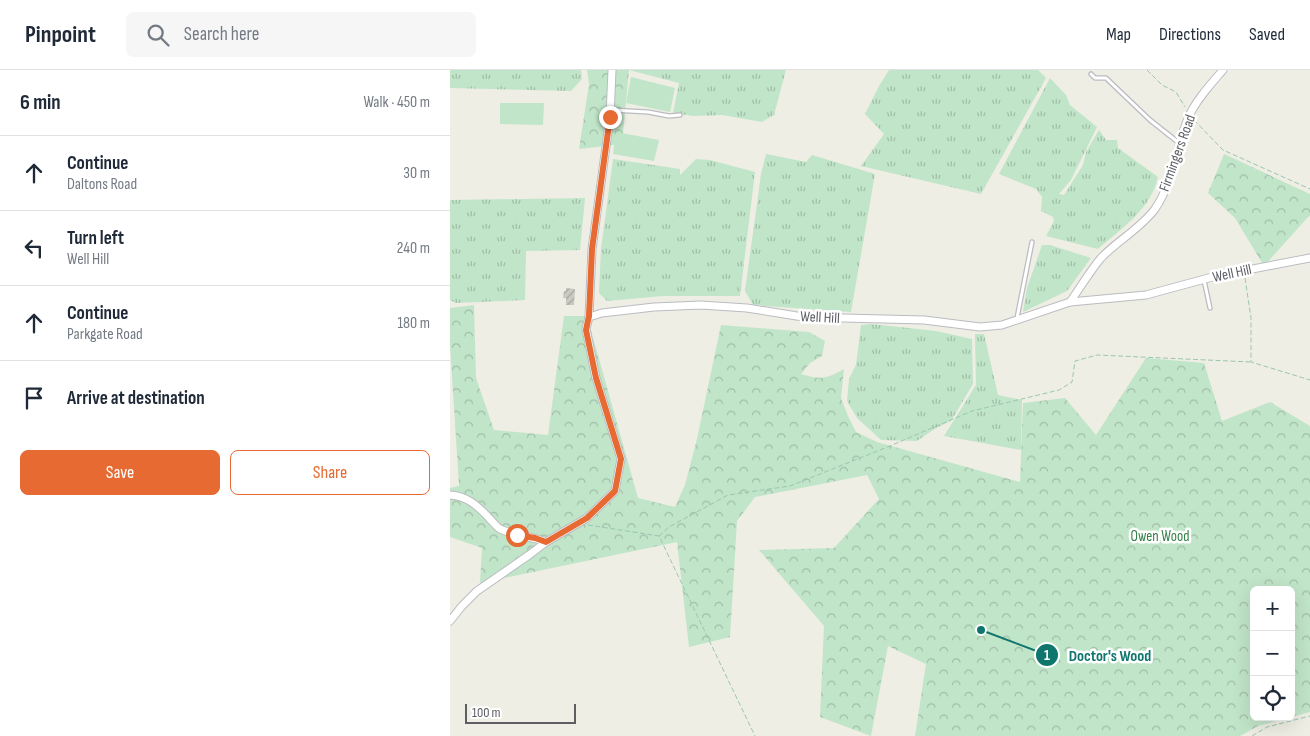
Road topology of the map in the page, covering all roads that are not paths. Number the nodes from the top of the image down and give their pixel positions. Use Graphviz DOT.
graph roads {
  1 [pos="612,70"];
  2 [pos="1224,70"];
  3 [pos="1091,74"];
  4 [pos="610,110"];
  5 [pos="680,115"];
  6 [pos="1180,143"];
  7 [pos="1032,242"];
  8 [pos="1310,258"];
  9 [pos="1204,279"];
  10 [pos="1070,302"];
  11 [pos="1210,308"];
  12 [pos="589,316"];
  13 [pos="1016,321"];
  14 [pos="450,495"];
  15 [pos="546,542"];
  16 [pos="450,621"];
  1 -- 4 [label="street"];
  2 -- 6 [label="street, Firmingers Road"];
  3 -- 6 [label="lane"];
  4 -- 5 [label="lane"];
  4 -- 12 [label="street"];
  6 -- 10 [label="street, Firmingers Road"];
  7 -- 13 [label="lane"];
  8 -- 9 [label="street, Well Hill"];
  9 -- 10 [label="street, Well Hill"];
  9 -- 11 [label="lane"];
  10 -- 13 [label="street, Well Hill"];
  12 -- 13 [label="street, Well Hill"];
  12 -- 15 [label="street"];
  14 -- 15 [label="street"];
  15 -- 16 [label="street"];
}
